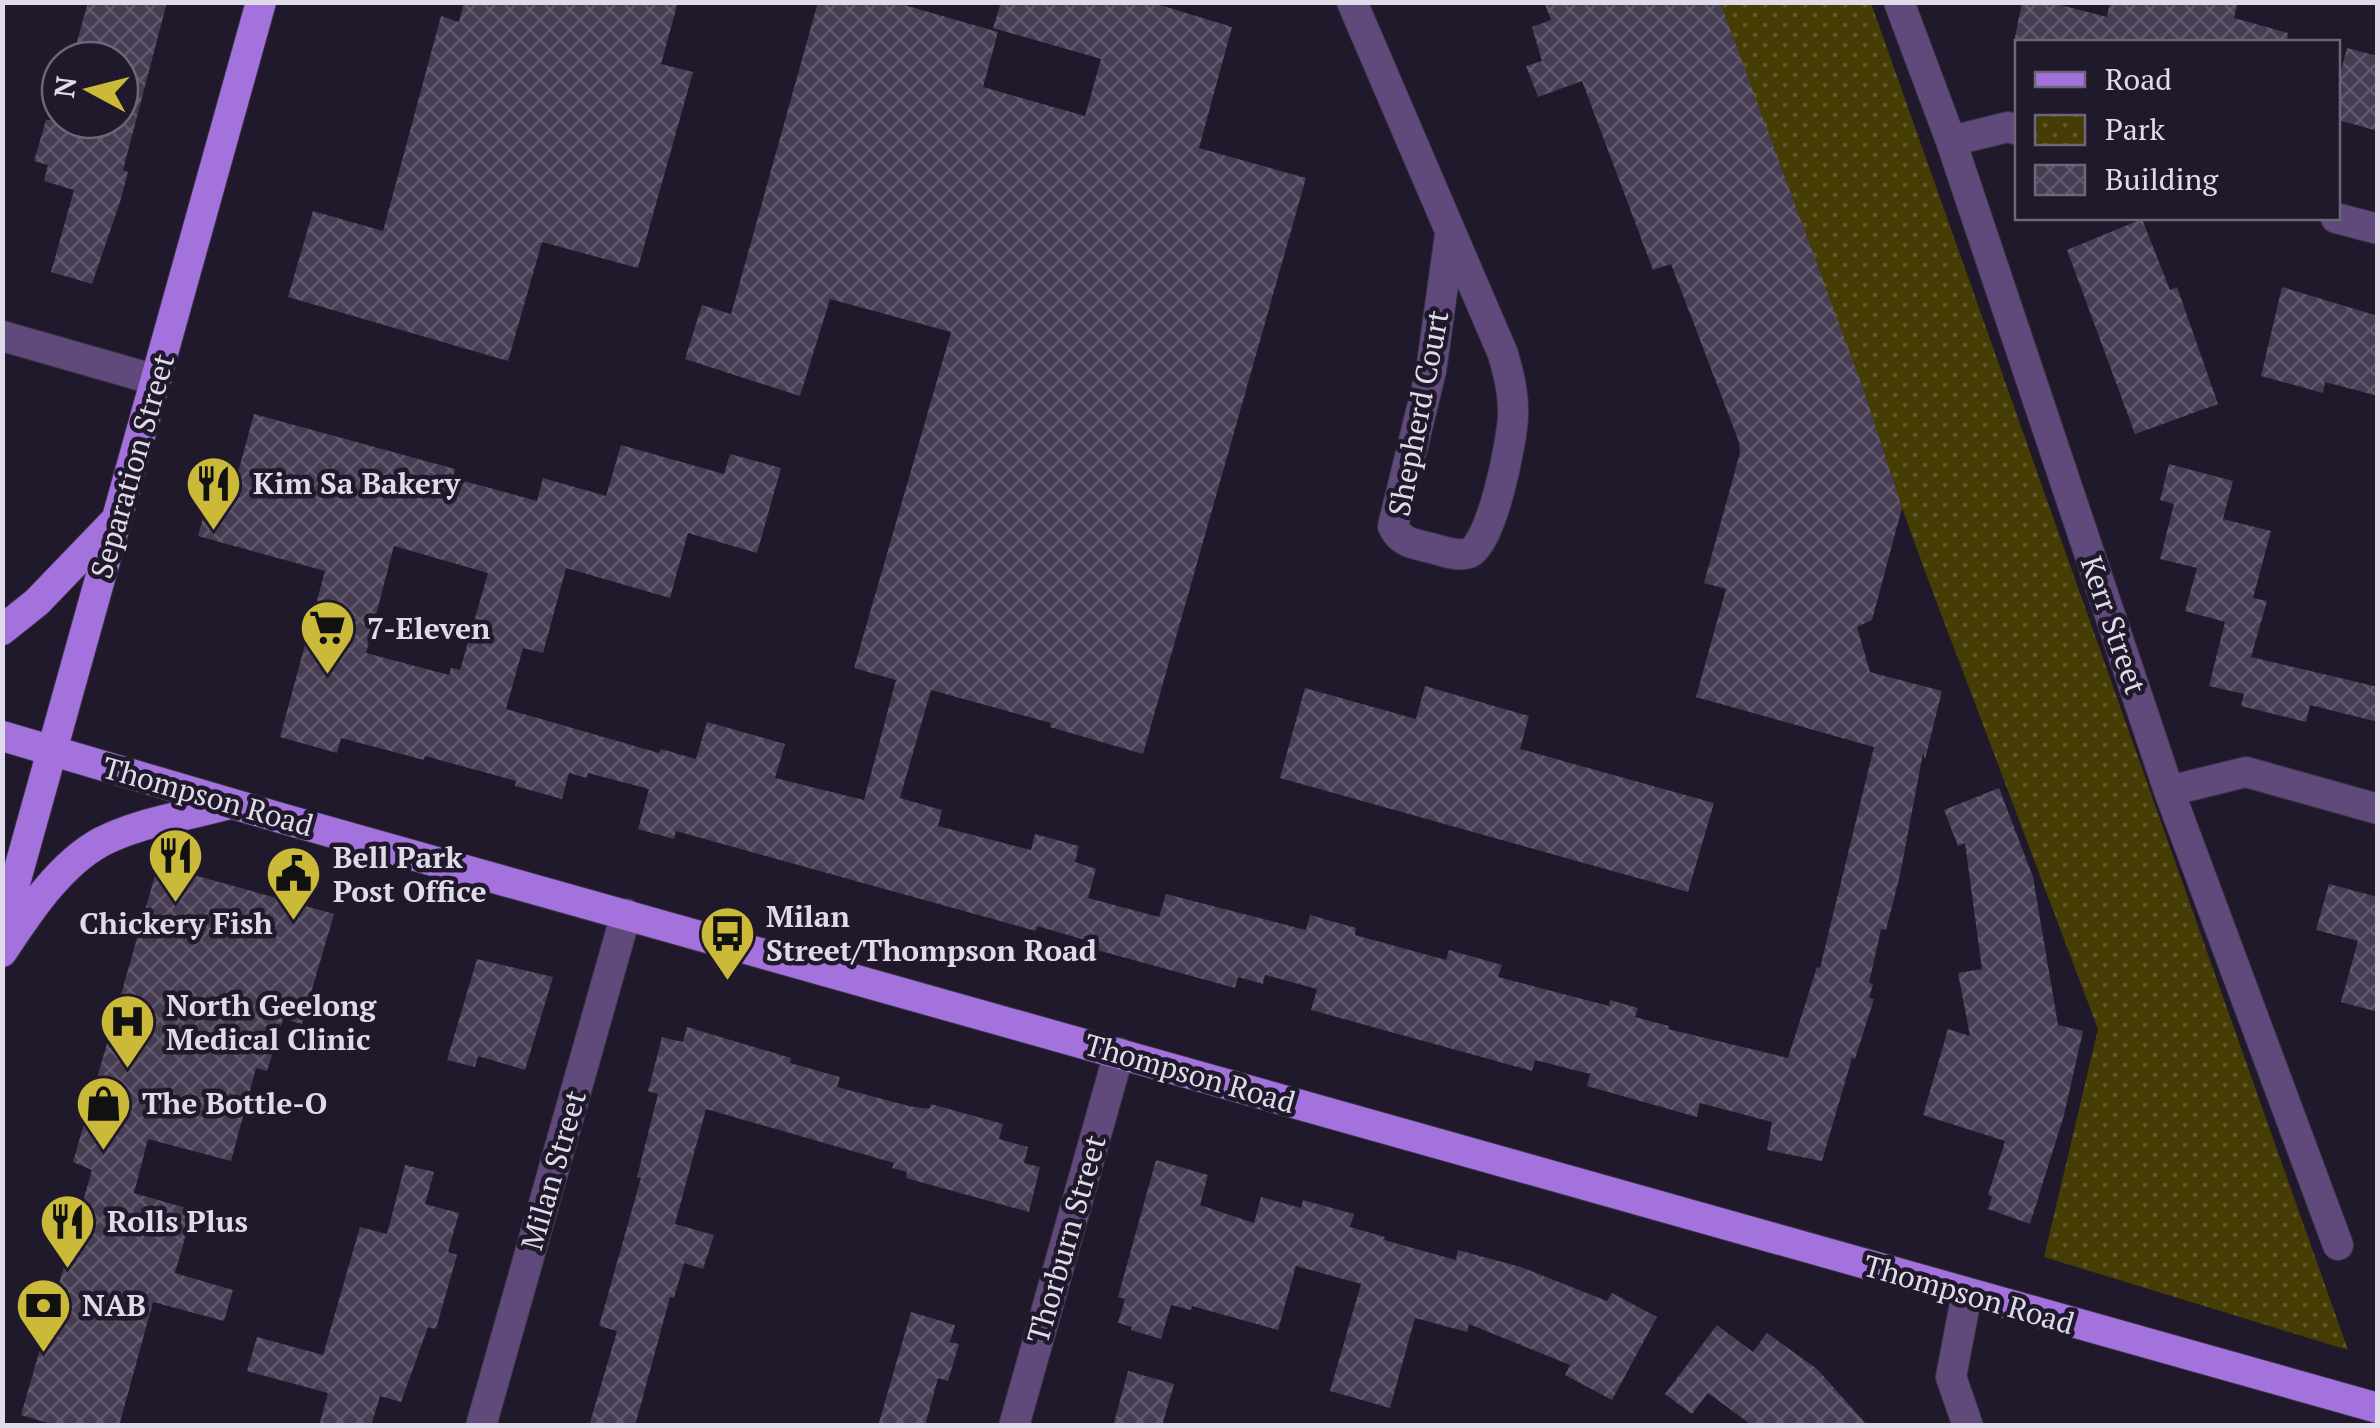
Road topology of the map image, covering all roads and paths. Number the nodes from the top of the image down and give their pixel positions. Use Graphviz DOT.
graph roads {
  1 [pos="261,2"];
  2 [pos="1352,2"];
  3 [pos="1899,2"];
  4 [pos="2015,129"];
  5 [pos="1951,141"];
  6 [pos="2340,219"];
  7 [pos="2378,229"];
  8 [pos="1450,235"];
  9 [pos="2,336"];
  10 [pos="156,380"];
  11 [pos="117,519"];
  12 [pos="2,630"];
  13 [pos="2,736"];
  14 [pos="53,751"];
  15 [pos="2170,791"];
  16 [pos="232,804"];
  17 [pos="2378,809"];
  18 [pos="626,914"];
  19 [pos="2,930"];
  20 [pos="2,952"];
  21 [pos="1119,1053"];
  22 [pos="2338,1245"];
  23 [pos="1967,1293"];
  24 [pos="2378,1408"];
  25 [pos="482,1426"];
  26 [pos="1014,1426"];
  27 [pos="1968,1426"];
  1 -- 10 [label="main road, Separation Street"];
  2 -- 8 [label="street, Shepherd Court"];
  3 -- 5 [label="street, Kerr Street"];
  4 -- 5 [label="street"];
  5 -- 15 [label="street, Kerr Street"];
  6 -- 7 [label="street"];
  8 -- 8 [label="street, Shepherd Court"];
  9 -- 10 [label="street"];
  10 -- 11 [label="main road, Separation Street"];
  11 -- 12 [label="main road"];
  11 -- 14 [label="main road, Separation Street"];
  13 -- 14 [label="main road, Thompson Road"];
  14 -- 16 [label="main road, Thompson Road"];
  14 -- 19 [label="main road, Separation Street"];
  15 -- 17 [label="street"];
  15 -- 22 [label="street, Kerr Street"];
  16 -- 18 [label="main road, Thompson Road"];
  16 -- 20 [label="main road"];
  18 -- 21 [label="main road, Thompson Road"];
  18 -- 25 [label="street, Milan Street"];
  21 -- 23 [label="main road, Thompson Road"];
  21 -- 26 [label="street, Thorburn Street"];
  23 -- 24 [label="main road, Thompson Road"];
  23 -- 27 [label="street"];
}
